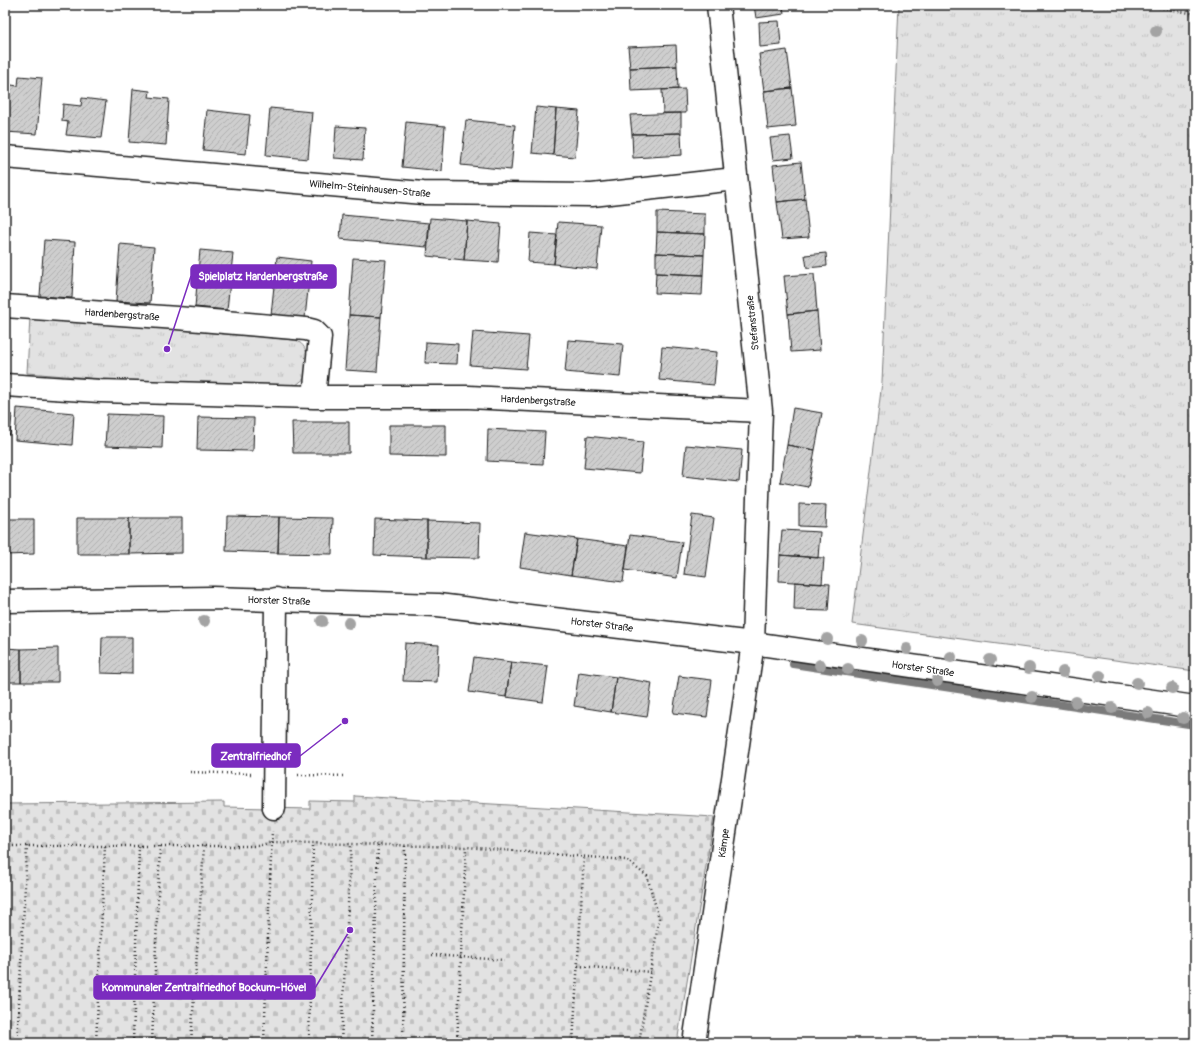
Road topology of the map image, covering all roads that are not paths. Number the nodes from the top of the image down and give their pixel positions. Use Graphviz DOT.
graph roads {
  1 [pos="718,5"];
  2 [pos="5,157"];
  3 [pos="735,179"];
  4 [pos="5,306"];
  5 [pos="5,385"];
  6 [pos="314,397"];
  7 [pos="761,410"];
  8 [pos="276,599"];
  9 [pos="5,601"];
  10 [pos="753,643"];
  11 [pos="1195,707"];
  12 [pos="274,808"];
  13 [pos="694,1043"];
  1 -- 3 [label="street, Stefanstraße"];
  2 -- 3 [label="street, Wilhelm-Steinhausen-Straße"];
  3 -- 7 [label="street, Stefanstraße"];
  4 -- 6 [label="street, Hardenbergstraße"];
  5 -- 6 [label="street, Hardenbergstraße"];
  6 -- 7 [label="street, Hardenbergstraße"];
  7 -- 10 [label="street, Stefanstraße"];
  8 -- 9 [label="street, Horster Straße"];
  8 -- 10 [label="street, Horster Straße"];
  8 -- 12 [label="street"];
  10 -- 11 [label="street, Horster Straße"];
  10 -- 13 [label="street, Kämpe"];
}
